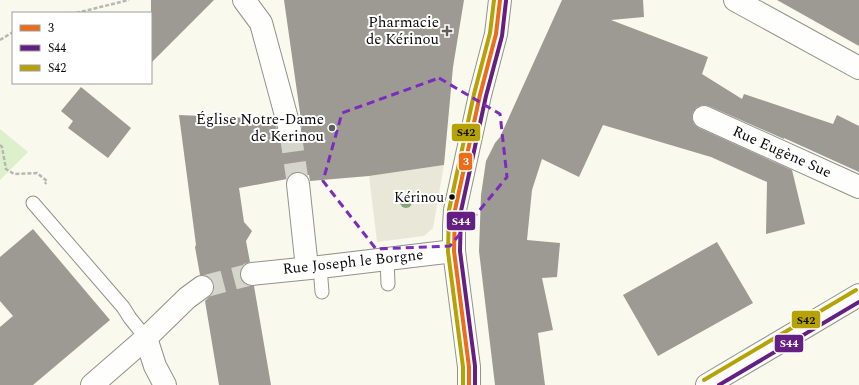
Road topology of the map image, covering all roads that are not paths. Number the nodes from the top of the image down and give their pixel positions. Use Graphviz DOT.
graph roads {
  1 [pos="244,0"];
  2 [pos="500,0"];
  3 [pos="735,0"];
  4 [pos="859,68"];
  5 [pos="704,117"];
  6 [pos="290,130"];
  7 [pos="298,184"];
  8 [pos="859,187"];
  9 [pos="33,203"];
  10 [pos="454,251"];
  11 [pos="387,259"];
  12 [pos="314,268"];
  13 [pos="252,274"];
  14 [pos="388,284"];
  15 [pos="202,287"];
  16 [pos="322,292"];
  17 [pos="859,295"];
  18 [pos="146,338"];
  19 [pos="92,385"];
  20 [pos="165,385"];
  21 [pos="469,385"];
  22 [pos="707,385"];
  1 -- 6 [label="street"];
  2 -- 10 [label="street"];
  3 -- 4 [label="street"];
  5 -- 8 [label="street, Rue Eugène Sue"];
  7 -- 12 [label="street"];
  9 -- 18 [label="lane"];
  10 -- 11 [label="street, Rue Joseph le Borgne"];
  10 -- 21 [label="street"];
  11 -- 12 [label="street, Rue Joseph le Borgne"];
  11 -- 14 [label="lane"];
  12 -- 13 [label="street, Rue Joseph le Borgne"];
  12 -- 16 [label="lane"];
  15 -- 18 [label="street"];
  17 -- 22 [label="street"];
  18 -- 19 [label="street"];
  18 -- 20 [label="street"];
}
